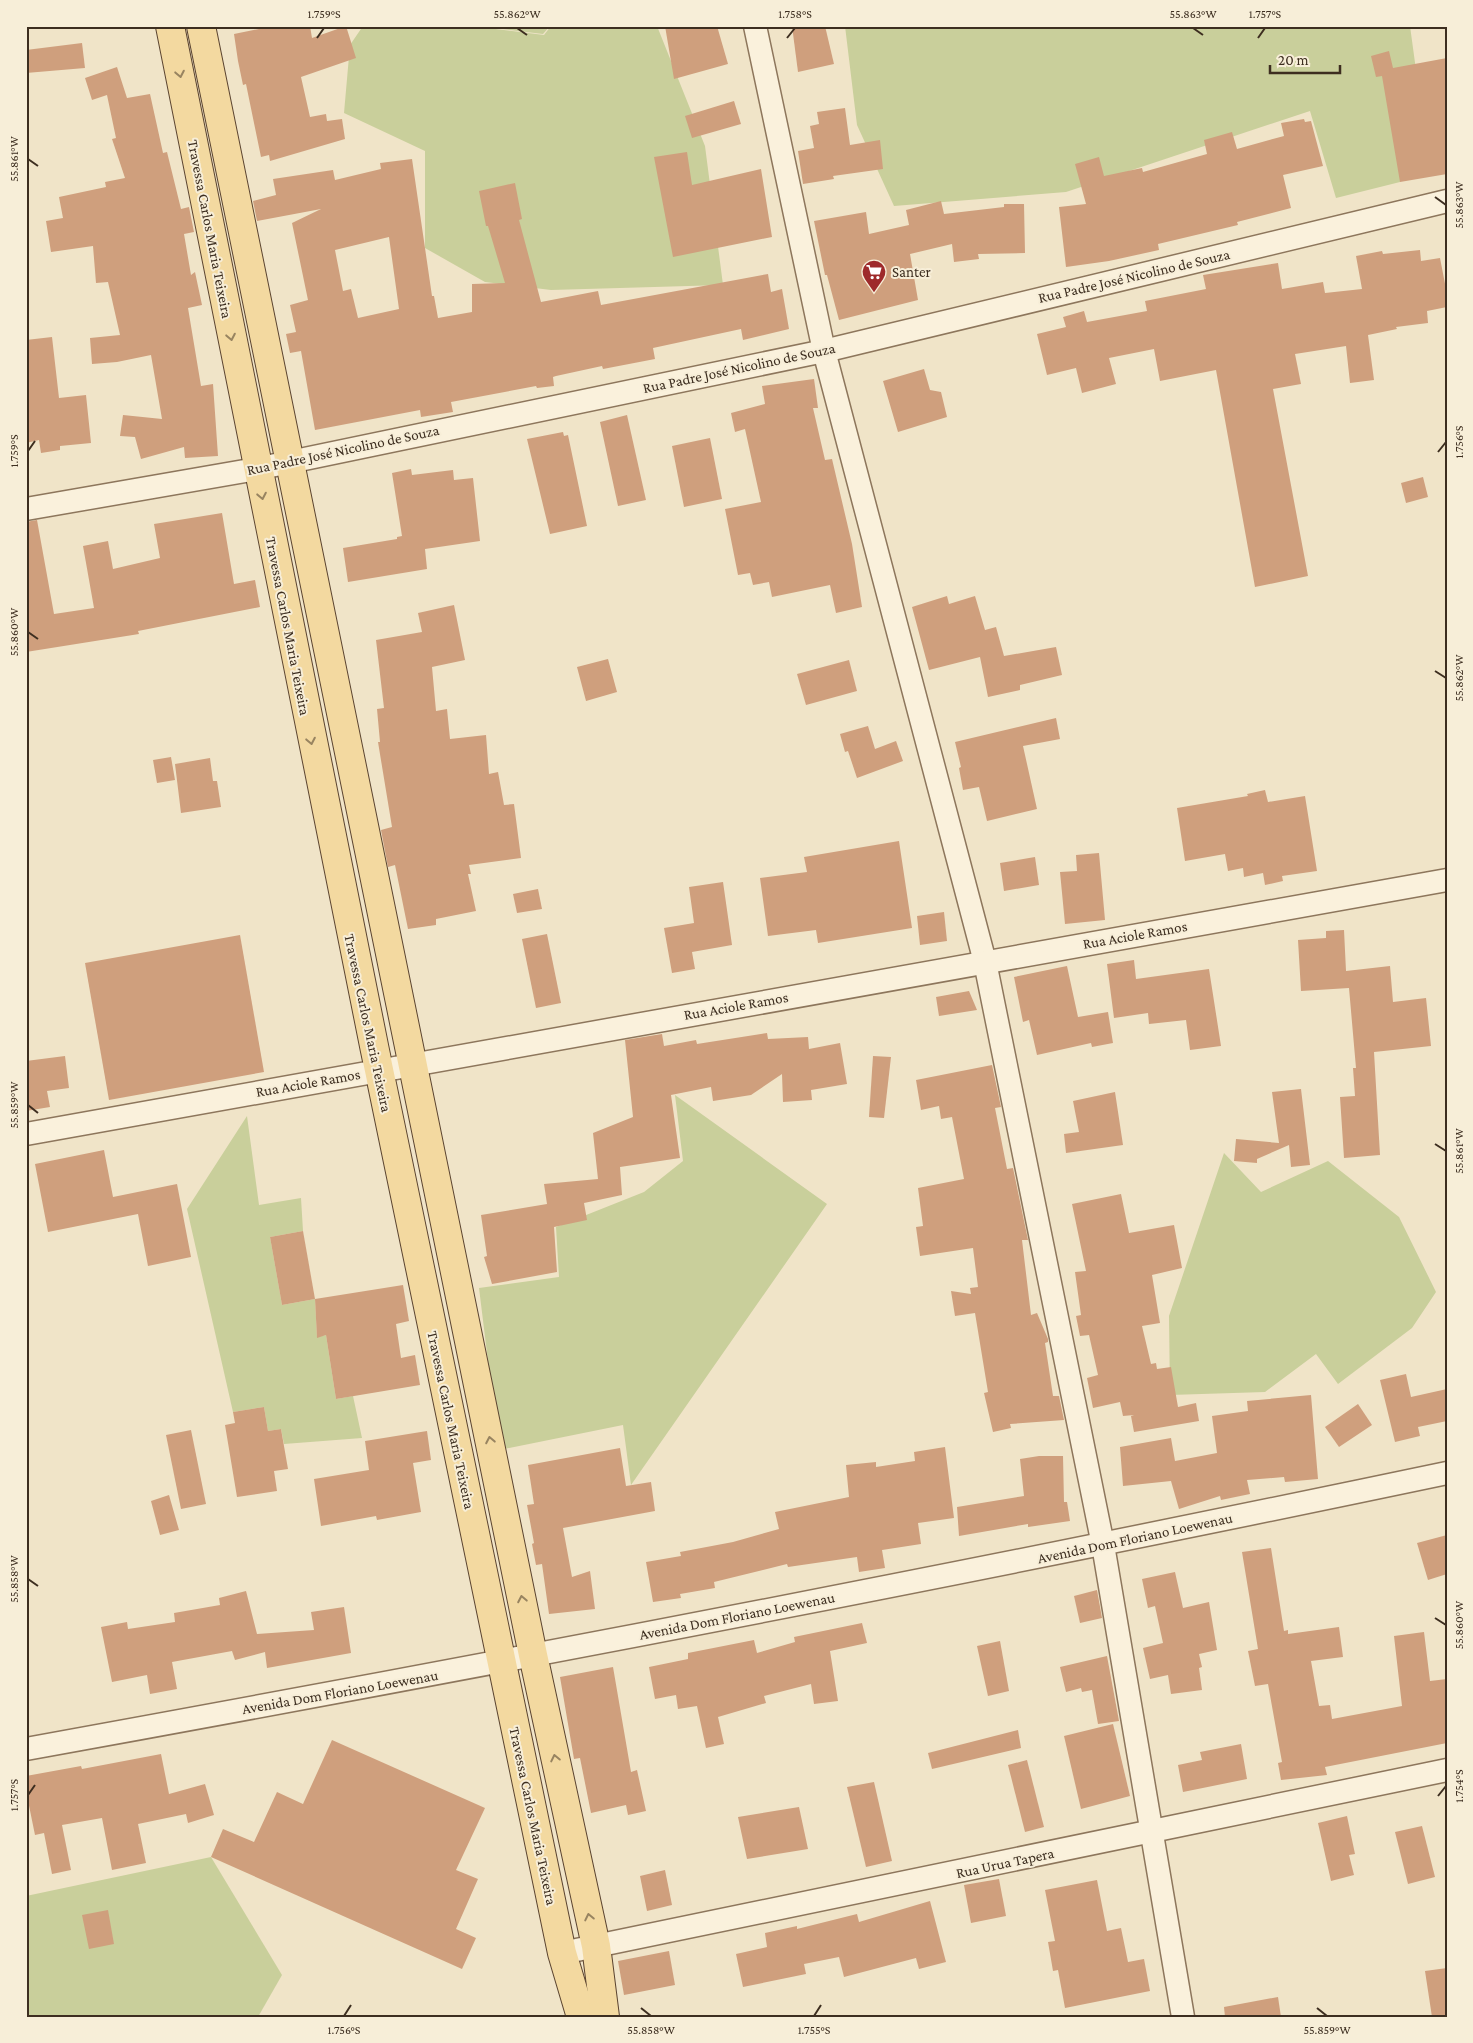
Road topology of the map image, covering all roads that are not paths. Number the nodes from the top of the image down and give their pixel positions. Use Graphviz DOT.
graph roads {
  1 [pos="170,26"];
  2 [pos="202,26"];
  3 [pos="755,26"];
  4 [pos="1447,201"];
  5 [pos="824,350"];
  6 [pos="290,461"];
  7 [pos="256,469"];
  8 [pos="26,509"];
  9 [pos="1447,880"];
  10 [pos="984,962"];
  11 [pos="414,1063"];
  12 [pos="378,1070"];
  13 [pos="26,1134"];
  14 [pos="1447,1473"];
  15 [pos="1103,1545"];
  16 [pos="533,1655"];
  17 [pos="501,1663"];
  18 [pos="26,1749"];
  19 [pos="1447,1770"];
  20 [pos="1153,1832"];
  21 [pos="596,1946"];
  22 [pos="562,1953"];
  23 [pos="581,2017"];
  24 [pos="605,2017"];
  25 [pos="1183,2017"];
  1 -- 7 [label="main road, Travessa Carlos Maria Teixeira, one-way"];
  2 -- 6 [label="main road, Travessa Carlos Maria Teixeira"];
  3 -- 5 [label="street"];
  4 -- 5 [label="street, Rua Padre José Nicolino de Souza"];
  5 -- 6 [label="street, Rua Padre José Nicolino de Souza"];
  5 -- 10 [label="street"];
  6 -- 7 [label="street, Rua Padre José Nicolino de Souza"];
  6 -- 11 [label="main road, Travessa Carlos Maria Teixeira"];
  7 -- 8 [label="street, Rua Padre José Nicolino de Souza"];
  7 -- 12 [label="main road, Travessa Carlos Maria Teixeira, one-way"];
  9 -- 10 [label="street, Rua Aciole Ramos"];
  10 -- 11 [label="street, Rua Aciole Ramos"];
  10 -- 15 [label="street"];
  11 -- 12 [label="street, Rua Aciole Ramos"];
  16 -- 11 [label="main road, Travessa Carlos Maria Teixeira, one-way"];
  12 -- 13 [label="street, Rua Aciole Ramos"];
  12 -- 17 [label="main road, Travessa Carlos Maria Teixeira"];
  14 -- 15 [label="street, Avenida Dom Floriano Loewenau"];
  15 -- 16 [label="street, Avenida Dom Floriano Loewenau"];
  15 -- 20 [label="street"];
  16 -- 17 [label="street, Avenida Dom Floriano Loewenau"];
  21 -- 16 [label="main road, Travessa Carlos Maria Teixeira, one-way"];
  17 -- 18 [label="street, Avenida Dom Floriano Loewenau"];
  17 -- 22 [label="main road, Travessa Carlos Maria Teixeira"];
  19 -- 20 [label="street, Rua Urua Tapera"];
  20 -- 21 [label="street, Rua Urua Tapera"];
  20 -- 25 [label="street"];
  21 -- 22 [label="street, Rua Urua Tapera"];
  21 -- 24 [label="main road, Travessa Carlos Maria Teixeira"];
  22 -- 23 [label="main road, Travessa Carlos Maria Teixeira"];
}
